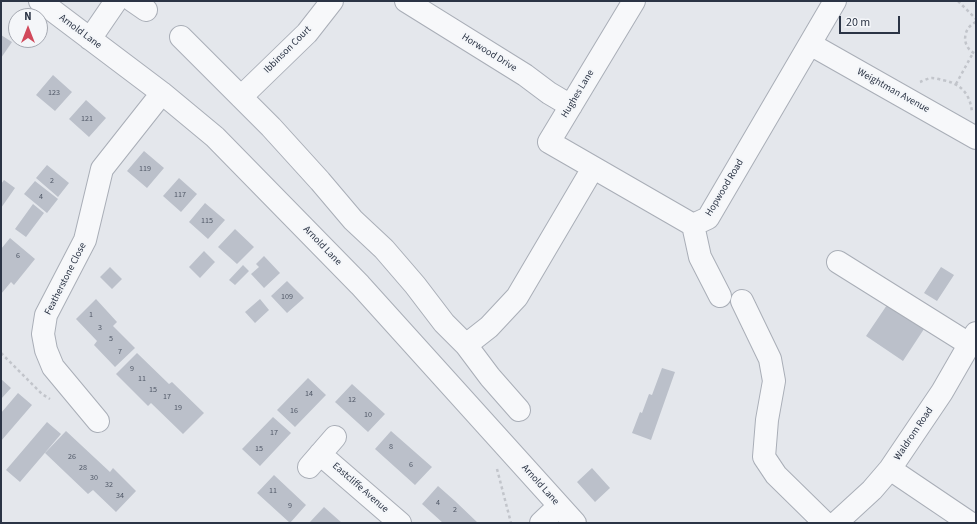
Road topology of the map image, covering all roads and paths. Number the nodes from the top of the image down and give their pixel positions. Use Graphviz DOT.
graph roads {
  1 [pos="40,1"];
  2 [pos="116,1"];
  3 [pos="332,1"];
  4 [pos="406,1"];
  5 [pos="634,1"];
  6 [pos="835,1"];
  7 [pos="958,1"];
  8 [pos="976,21"];
  9 [pos="181,37"];
  10 [pos="90,39"];
  11 [pos="810,44"];
  12 [pos="975,54"];
  13 [pos="919,82"];
  14 [pos="956,84"];
  15 [pos="162,93"];
  16 [pos="241,97"];
  17 [pos="976,104"];
  18 [pos="971,105"];
  19 [pos="570,106"];
  20 [pos="974,128"];
  21 [pos="593,168"];
  22 [pos="693,225"];
  23 [pos="838,262"];
  24 [pos="720,296"];
  25 [pos="742,301"];
  26 [pos="972,339"];
  27 [pos="466,345"];
  28 [pos="519,410"];
  29 [pos="98,421"];
  30 [pos="335,437"];
  31 [pos="501,442"];
  32 [pos="890,469"];
  33 [pos="559,506"];
  34 [pos="400,523"];
  35 [pos="511,523"];
  36 [pos="541,523"];
  37 [pos="575,523"];
  38 [pos="825,523"];
  39 [pos="836,523"];
  40 [pos="970,523"];
  1 -- 10 [label="street, Arnold Lane"];
  2 -- 10 [label="street"];
  3 -- 16 [label="street, Ibbinson Court"];
  4 -- 19 [label="street, Horwood Drive"];
  5 -- 19 [label="street, Hughes Lane"];
  6 -- 11 [label="street, Hopwood Road"];
  7 -- 8 [label="path"];
  8 -- 12 [label="path"];
  9 -- 16 [label="street"];
  10 -- 15 [label="street, Arnold Lane"];
  11 -- 20 [label="street, Weightman Avenue"];
  11 -- 22 [label="street, Hopwood Road"];
  12 -- 14 [label="path"];
  13 -- 14 [label="path"];
  14 -- 18 [label="path"];
  15 -- 29 [label="street, Featherstone Close"];
  15 -- 31 [label="street, Arnold Lane"];
  16 -- 27 [label="street"];
  17 -- 18 [label="path"];
  18 -- 20 [label="path"];
  19 -- 21 [label="street, Hughes Lane"];
  21 -- 22 [label="street"];
  21 -- 27 [label="street"];
  22 -- 24 [label="street"];
  23 -- 26 [label="street"];
  25 -- 38 [label="street"];
  26 -- 32 [label="street, Waldrom Road"];
  27 -- 28 [label="street"];
  30 -- 34 [label="street, Eastcliffe Avenue"];
  31 -- 33 [label="street, Arnold Lane"];
  31 -- 35 [label="path"];
  32 -- 39 [label="street, Waldrom Road"];
  32 -- 40 [label="street"];
  33 -- 36 [label="street"];
  33 -- 37 [label="street, Arnold Lane"];
}
